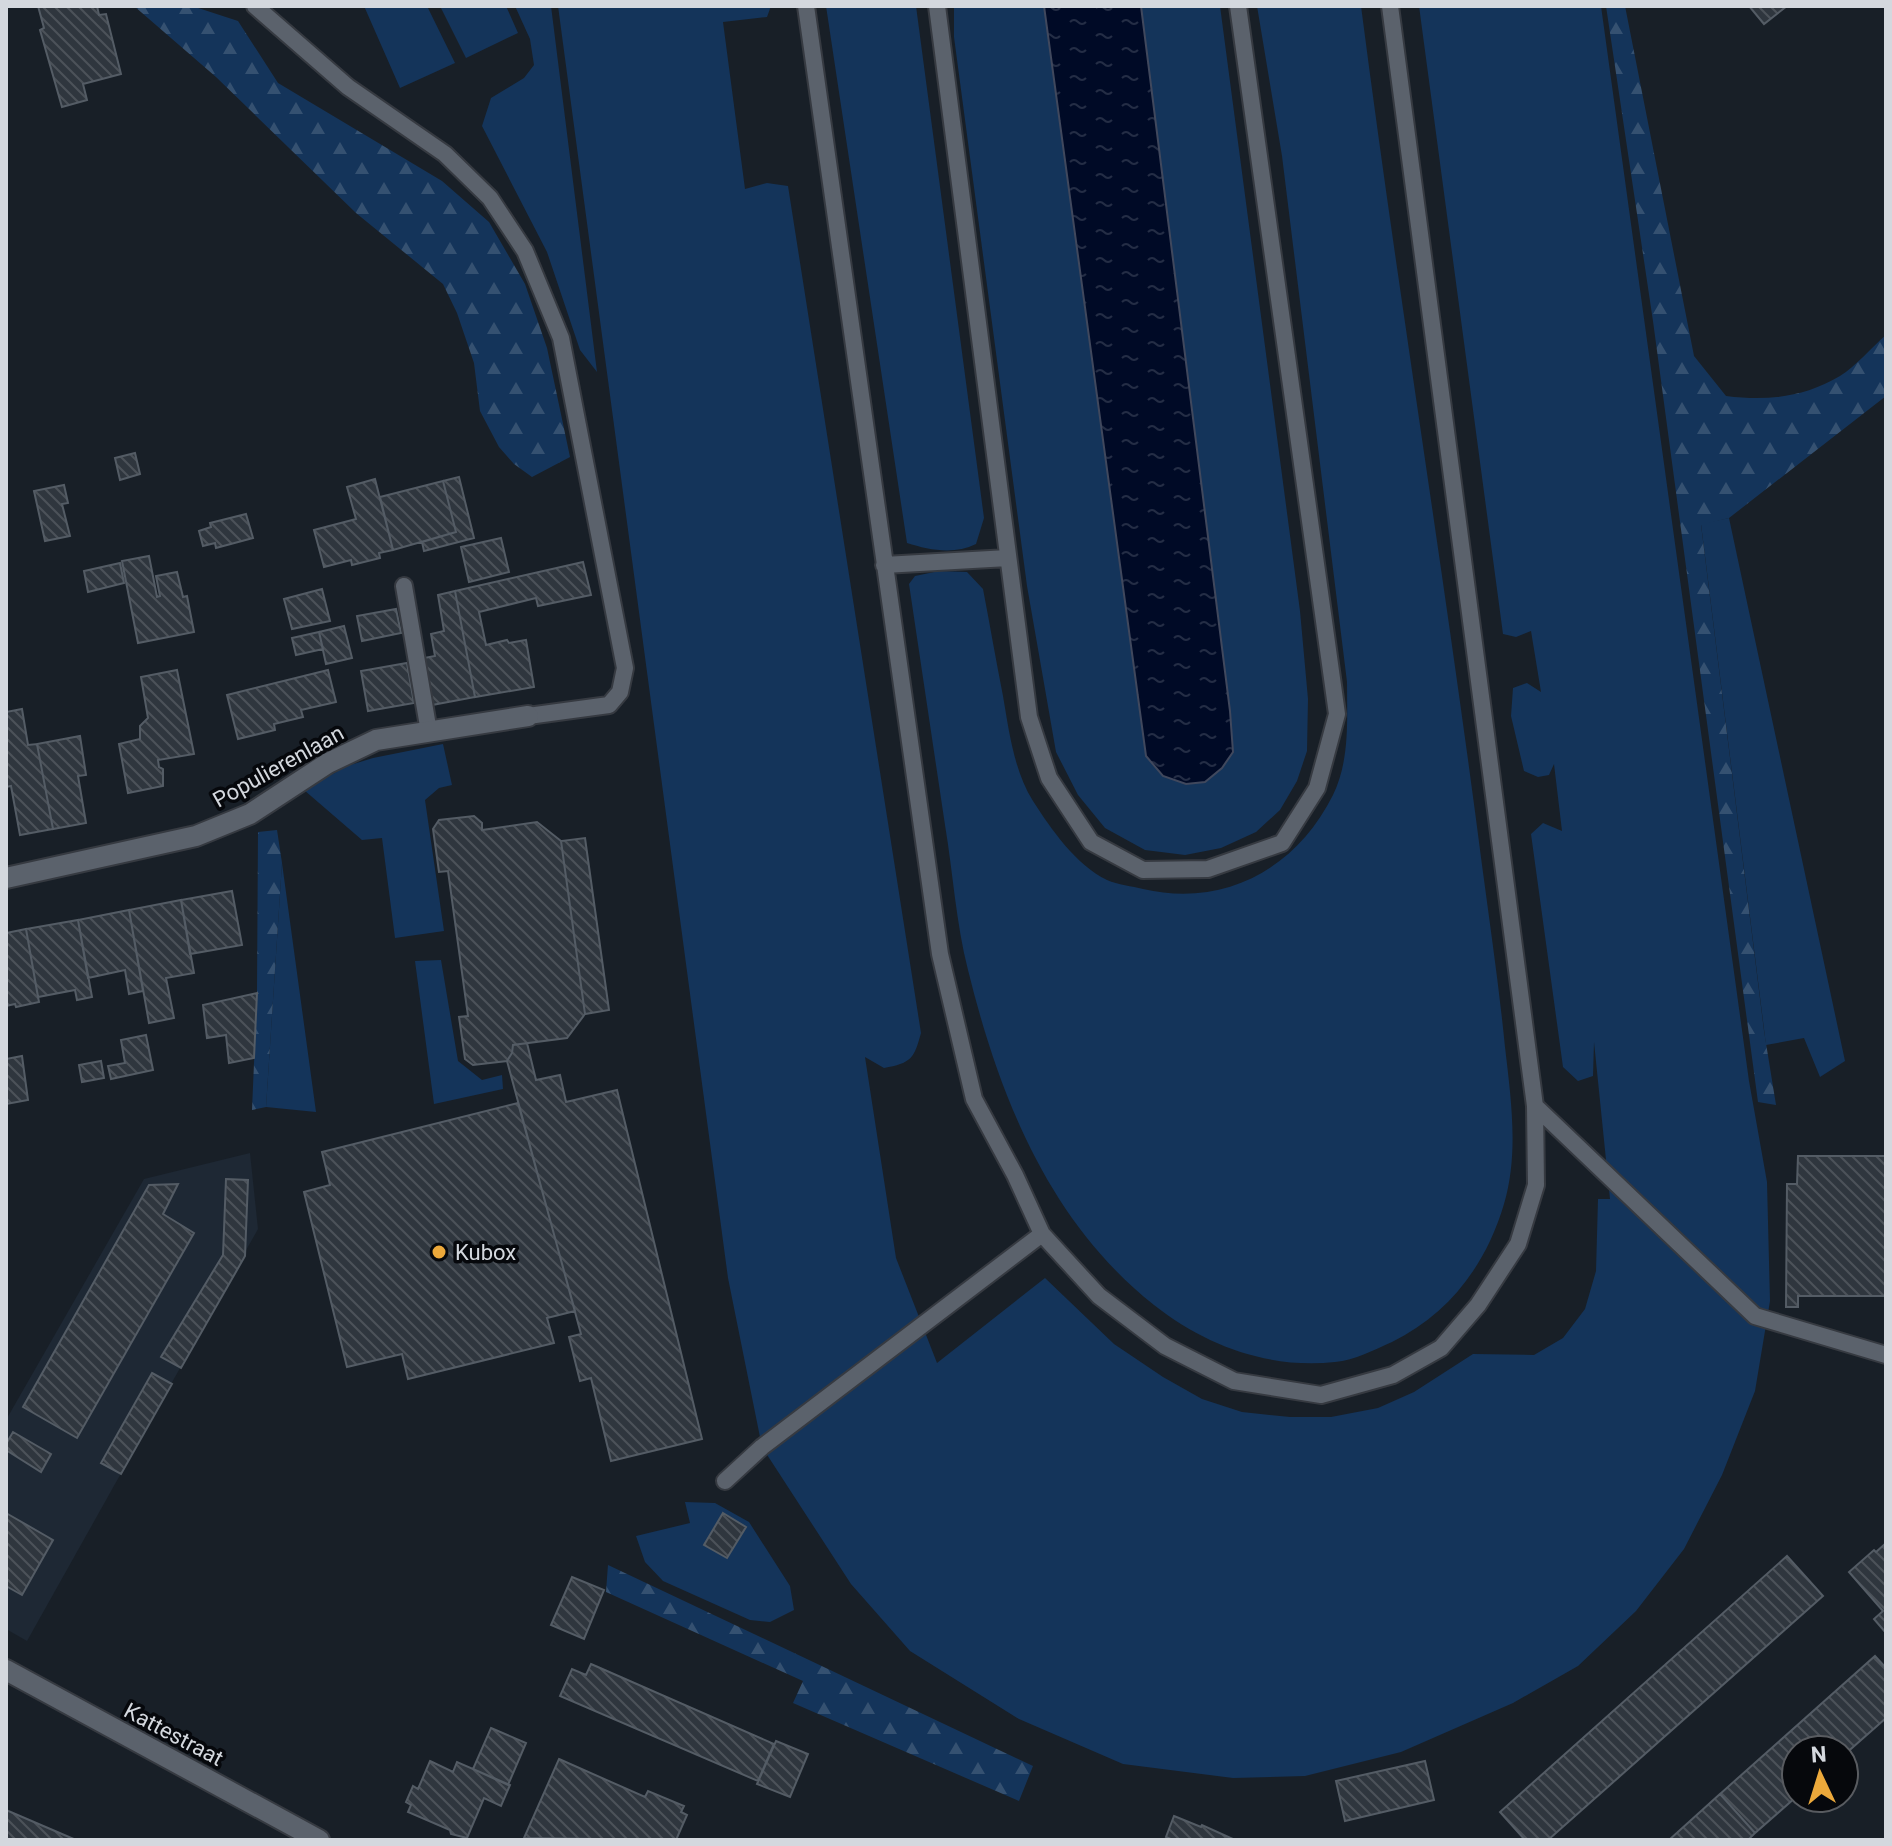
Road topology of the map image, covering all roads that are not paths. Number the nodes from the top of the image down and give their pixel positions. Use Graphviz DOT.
graph roads {
  1 [pos="255,6"];
  2 [pos="806,6"];
  3 [pos="937,6"];
  4 [pos="1238,6"];
  5 [pos="1390,6"];
  6 [pos="1008,558"];
  7 [pos="884,565"];
  8 [pos="404,586"];
  9 [pos="528,716"];
  10 [pos="429,732"];
  11 [pos="6,878"];
  12 [pos="1535,1106"];
  13 [pos="1042,1234"];
  14 [pos="1886,1355"];
  15 [pos="725,1481"];
  16 [pos="6,1670"];
  17 [pos="315,1839"];
  1 -- 9 [label="lane"];
  2 -- 7 [label="lane"];
  3 -- 6 [label="lane"];
  4 -- 6 [label="lane"];
  5 -- 12 [label="lane"];
  6 -- 7 [label="lane"];
  7 -- 13 [label="lane"];
  8 -- 10 [label="lane"];
  9 -- 10 [label="street, Populierenlaan"];
  10 -- 11 [label="street, Populierenlaan"];
  12 -- 13 [label="lane"];
  12 -- 14 [label="lane"];
  13 -- 15 [label="lane"];
  16 -- 17 [label="street, Kattestraat"];
}
